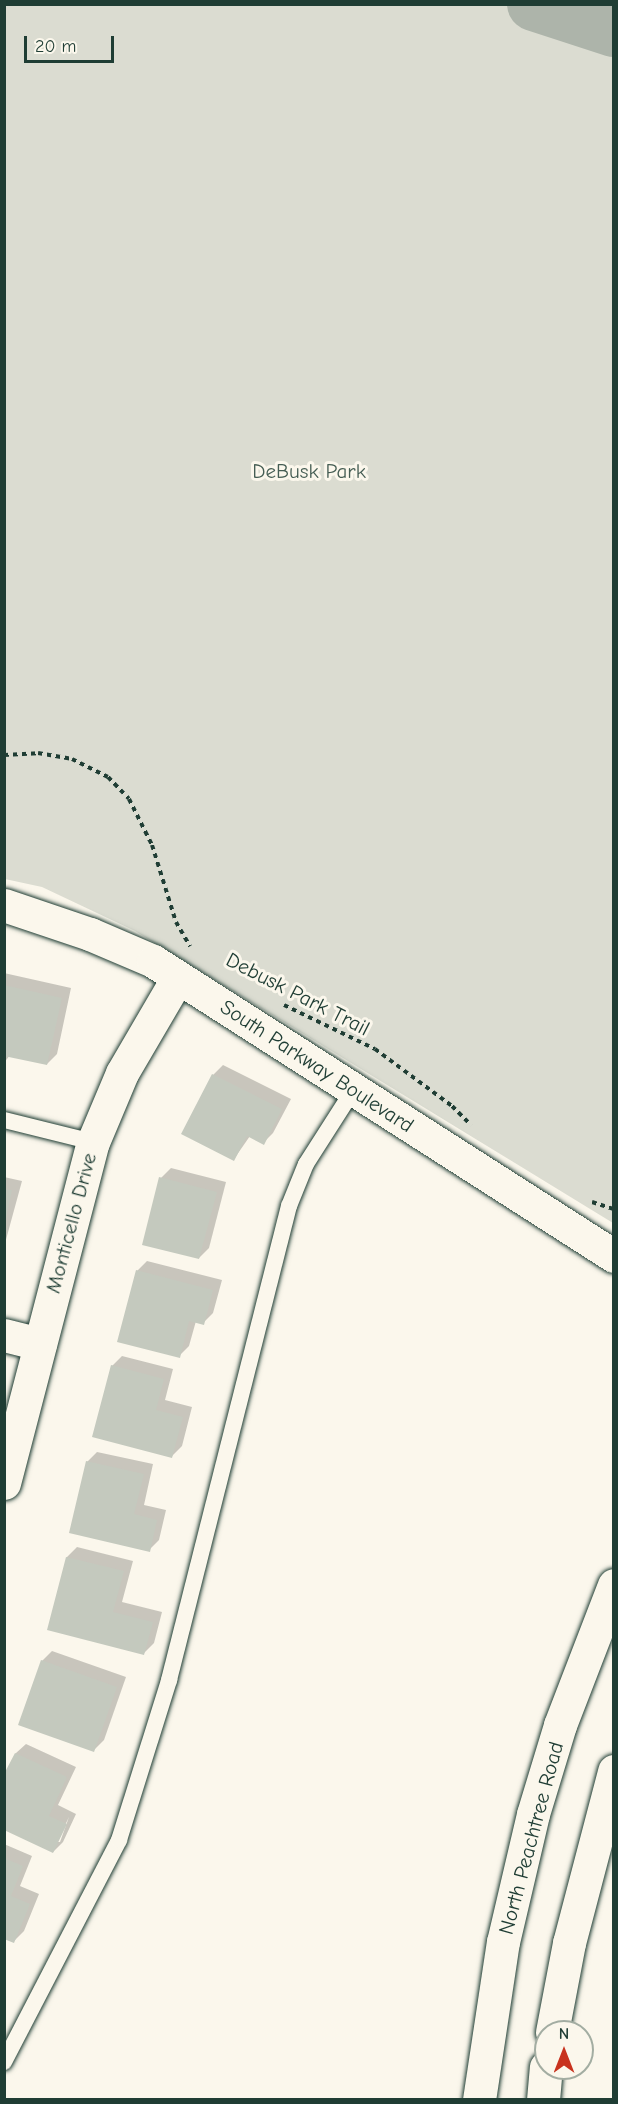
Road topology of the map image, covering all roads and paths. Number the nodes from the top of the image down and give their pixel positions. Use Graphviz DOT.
graph roads {
  1 [pos="4,755"];
  2 [pos="4,905"];
  3 [pos="187,965"];
  4 [pos="275,1000"];
  5 [pos="354,1089"];
  6 [pos="4,1120"];
  7 [pos="475,1129"];
  8 [pos="93,1142"];
  9 [pos="585,1200"];
  10 [pos="614,1209"];
  11 [pos="614,1256"];
  12 [pos="4,1335"];
  13 [pos="40,1344"];
  14 [pos="4,1483"];
  15 [pos="614,1585"];
  16 [pos="614,1770"];
  17 [pos="554,2020"];
  18 [pos="4,2062"];
  19 [pos="545,2080"];
  20 [pos="479,2100"];
  21 [pos="543,2100"];
  1 -- 3 [label="path"];
  2 -- 3 [label="street, South Parkway Boulevard"];
  3 -- 5 [label="street, South Parkway Boulevard"];
  3 -- 8 [label="street, Monticello Drive"];
  4 -- 7 [label="path, Debusk Park Trail"];
  5 -- 11 [label="street, South Parkway Boulevard"];
  5 -- 18 [label="lane"];
  6 -- 8 [label="lane"];
  8 -- 13 [label="street, Monticello Drive"];
  9 -- 10 [label="path"];
  12 -- 13 [label="street"];
  13 -- 14 [label="street, Monticello Drive"];
  15 -- 20 [label="street, North Peachtree Road"];
  16 -- 17 [label="street"];
  19 -- 21 [label="street"];
}
